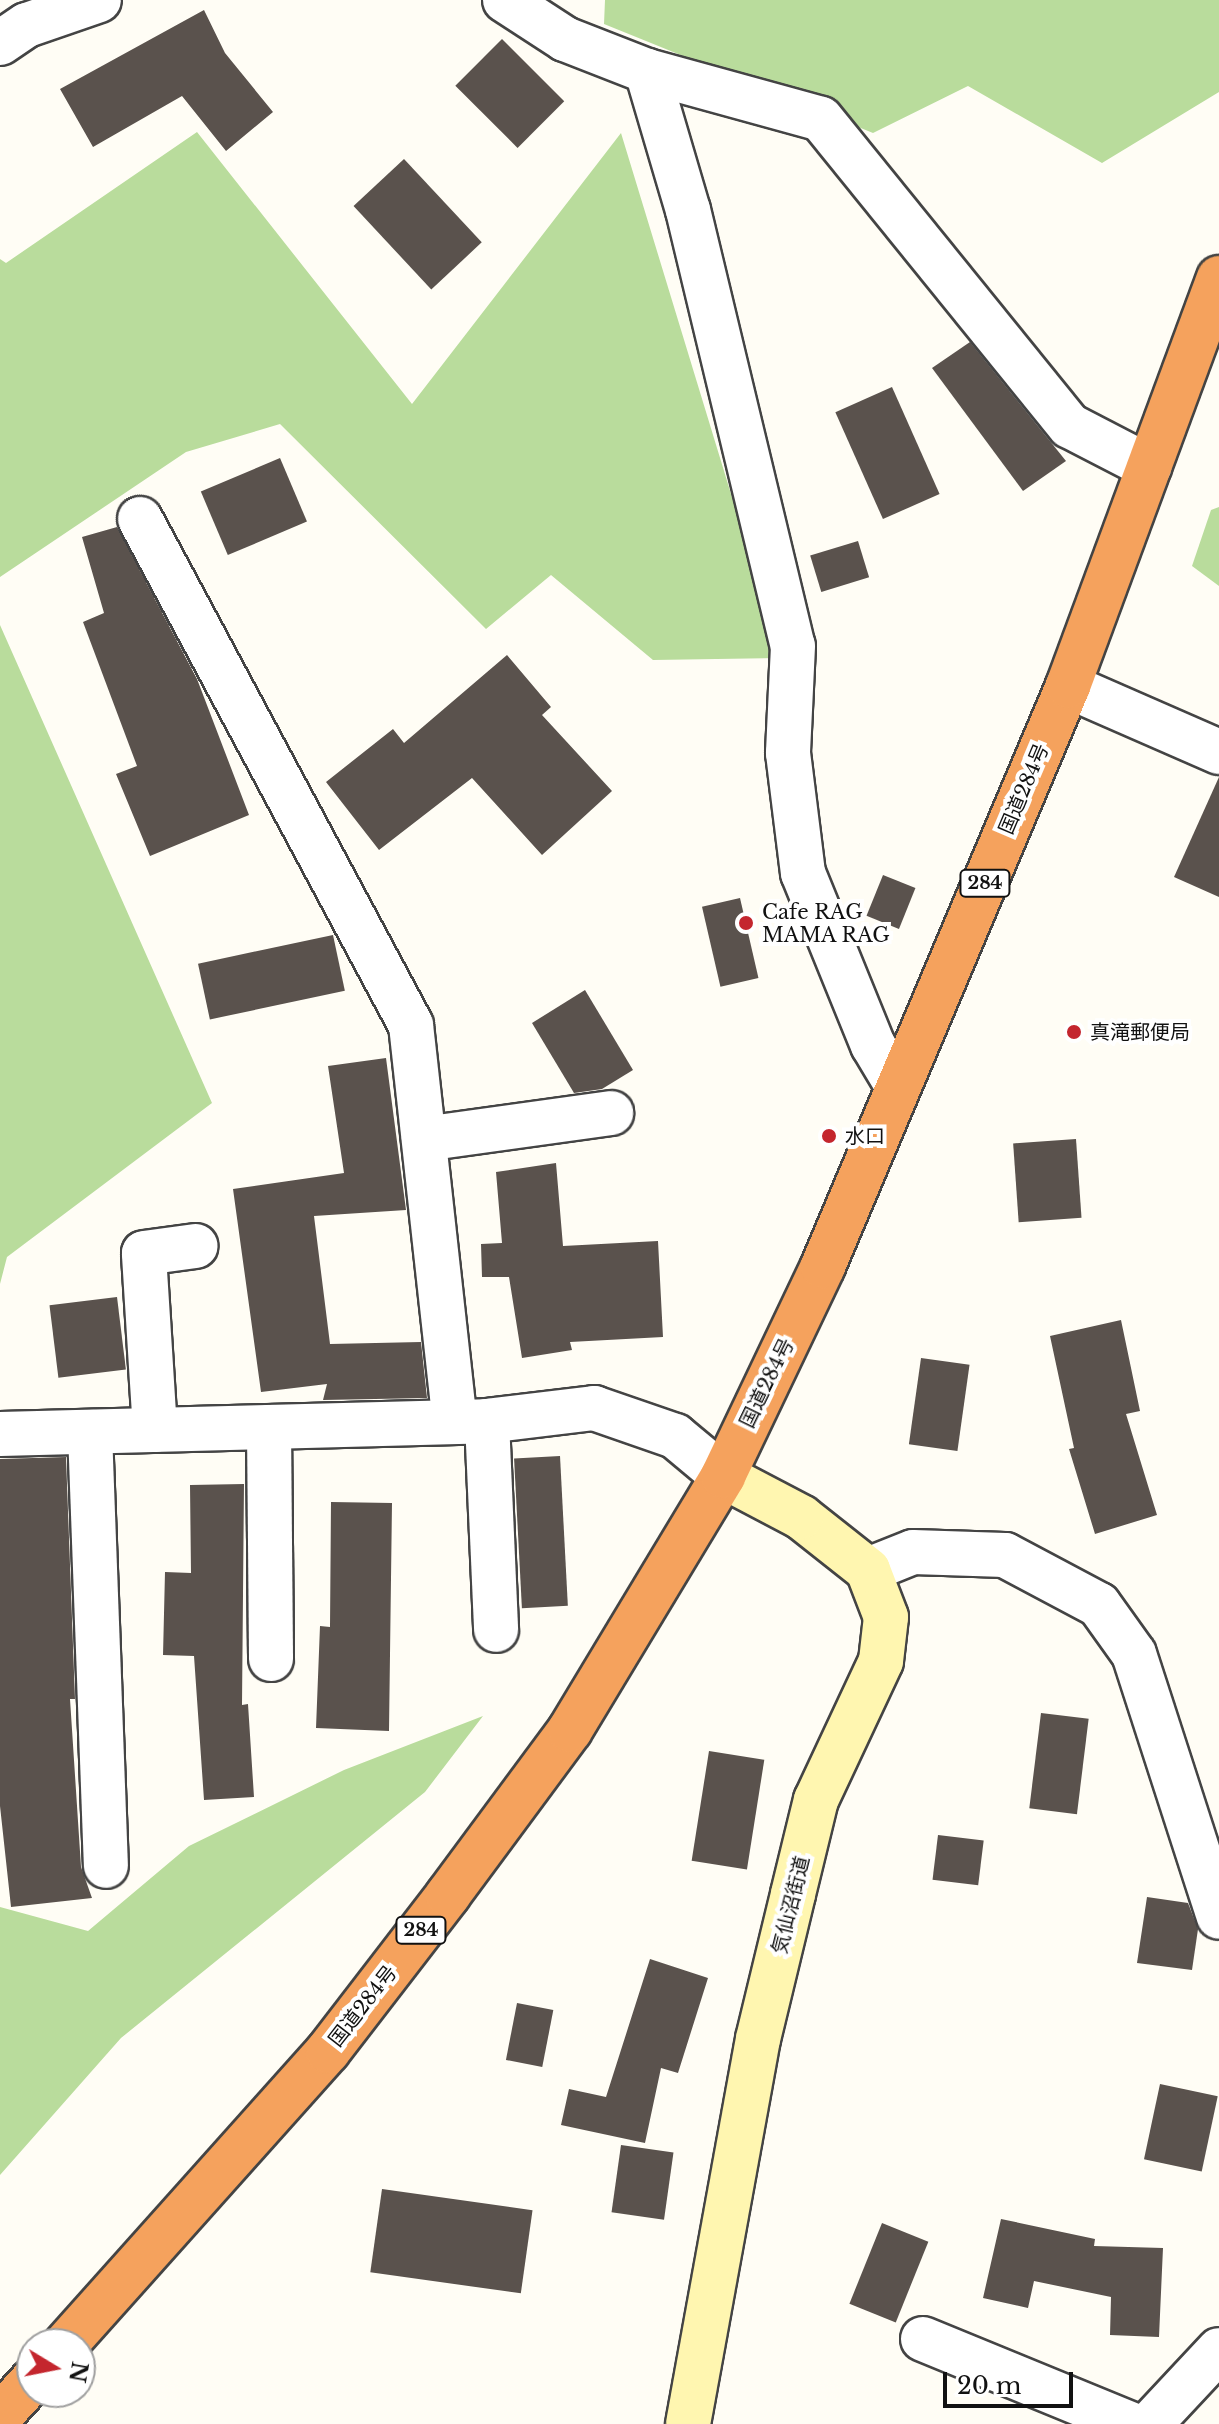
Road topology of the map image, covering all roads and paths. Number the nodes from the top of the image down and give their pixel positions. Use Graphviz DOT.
graph roads {
  1 [pos="99,0"];
  2 [pos="505,0"];
  3 [pos="0,43"];
  4 [pos="647,71"];
  5 [pos="1219,278"];
  6 [pos="1149,467"];
  7 [pos="140,519"];
  8 [pos="1068,686"];
  9 [pos="1219,752"];
  10 [pos="898,1087"];
  11 [pos="611,1113"];
  12 [pos="424,1139"];
  13 [pos="196,1246"];
  14 [pos="471,1421"];
  15 [pos="269,1427"];
  16 [pos="155,1430"];
  17 [pos="90,1432"];
  18 [pos="0,1434"];
  19 [pos="723,1476"];
  20 [pos="868,1570"];
  21 [pos="496,1630"];
  22 [pos="271,1659"];
  23 [pos="106,1866"];
  24 [pos="1219,1917"];
  25 [pos="80,2328"];
  26 [pos="923,2339"];
  27 [pos="1219,2350"];
  28 [pos="16,2398"];
  29 [pos="0,2416"];
  30 [pos="688,2424"];
  31 [pos="1130,2424"];
  32 [pos="1150,2424"];
  1 -- 3 [label="street"];
  2 -- 4 [label="street"];
  4 -- 6 [label="street"];
  4 -- 10 [label="street"];
  5 -- 6 [label="highway, 国道284号 / 284"];
  6 -- 8 [label="highway, 国道284号 / 284"];
  7 -- 12 [label="street"];
  8 -- 9 [label="street"];
  8 -- 10 [label="highway, 国道284号 / 284"];
  10 -- 19 [label="highway, 国道284号 / 284"];
  11 -- 12 [label="street"];
  12 -- 14 [label="street"];
  13 -- 16 [label="street"];
  14 -- 15 [label="street"];
  14 -- 19 [label="street"];
  14 -- 21 [label="street"];
  15 -- 16 [label="street"];
  15 -- 22 [label="street"];
  16 -- 17 [label="street"];
  17 -- 18 [label="street"];
  17 -- 23 [label="street"];
  19 -- 20 [label="street"];
  19 -- 25 [label="highway, 国道284号 / 284"];
  20 -- 24 [label="street"];
  20 -- 30 [label="street, 気仙沼街道"];
  26 -- 31 [label="street"];
  27 -- 32 [label="street"];
  28 -- 29 [label="highway"];
}
